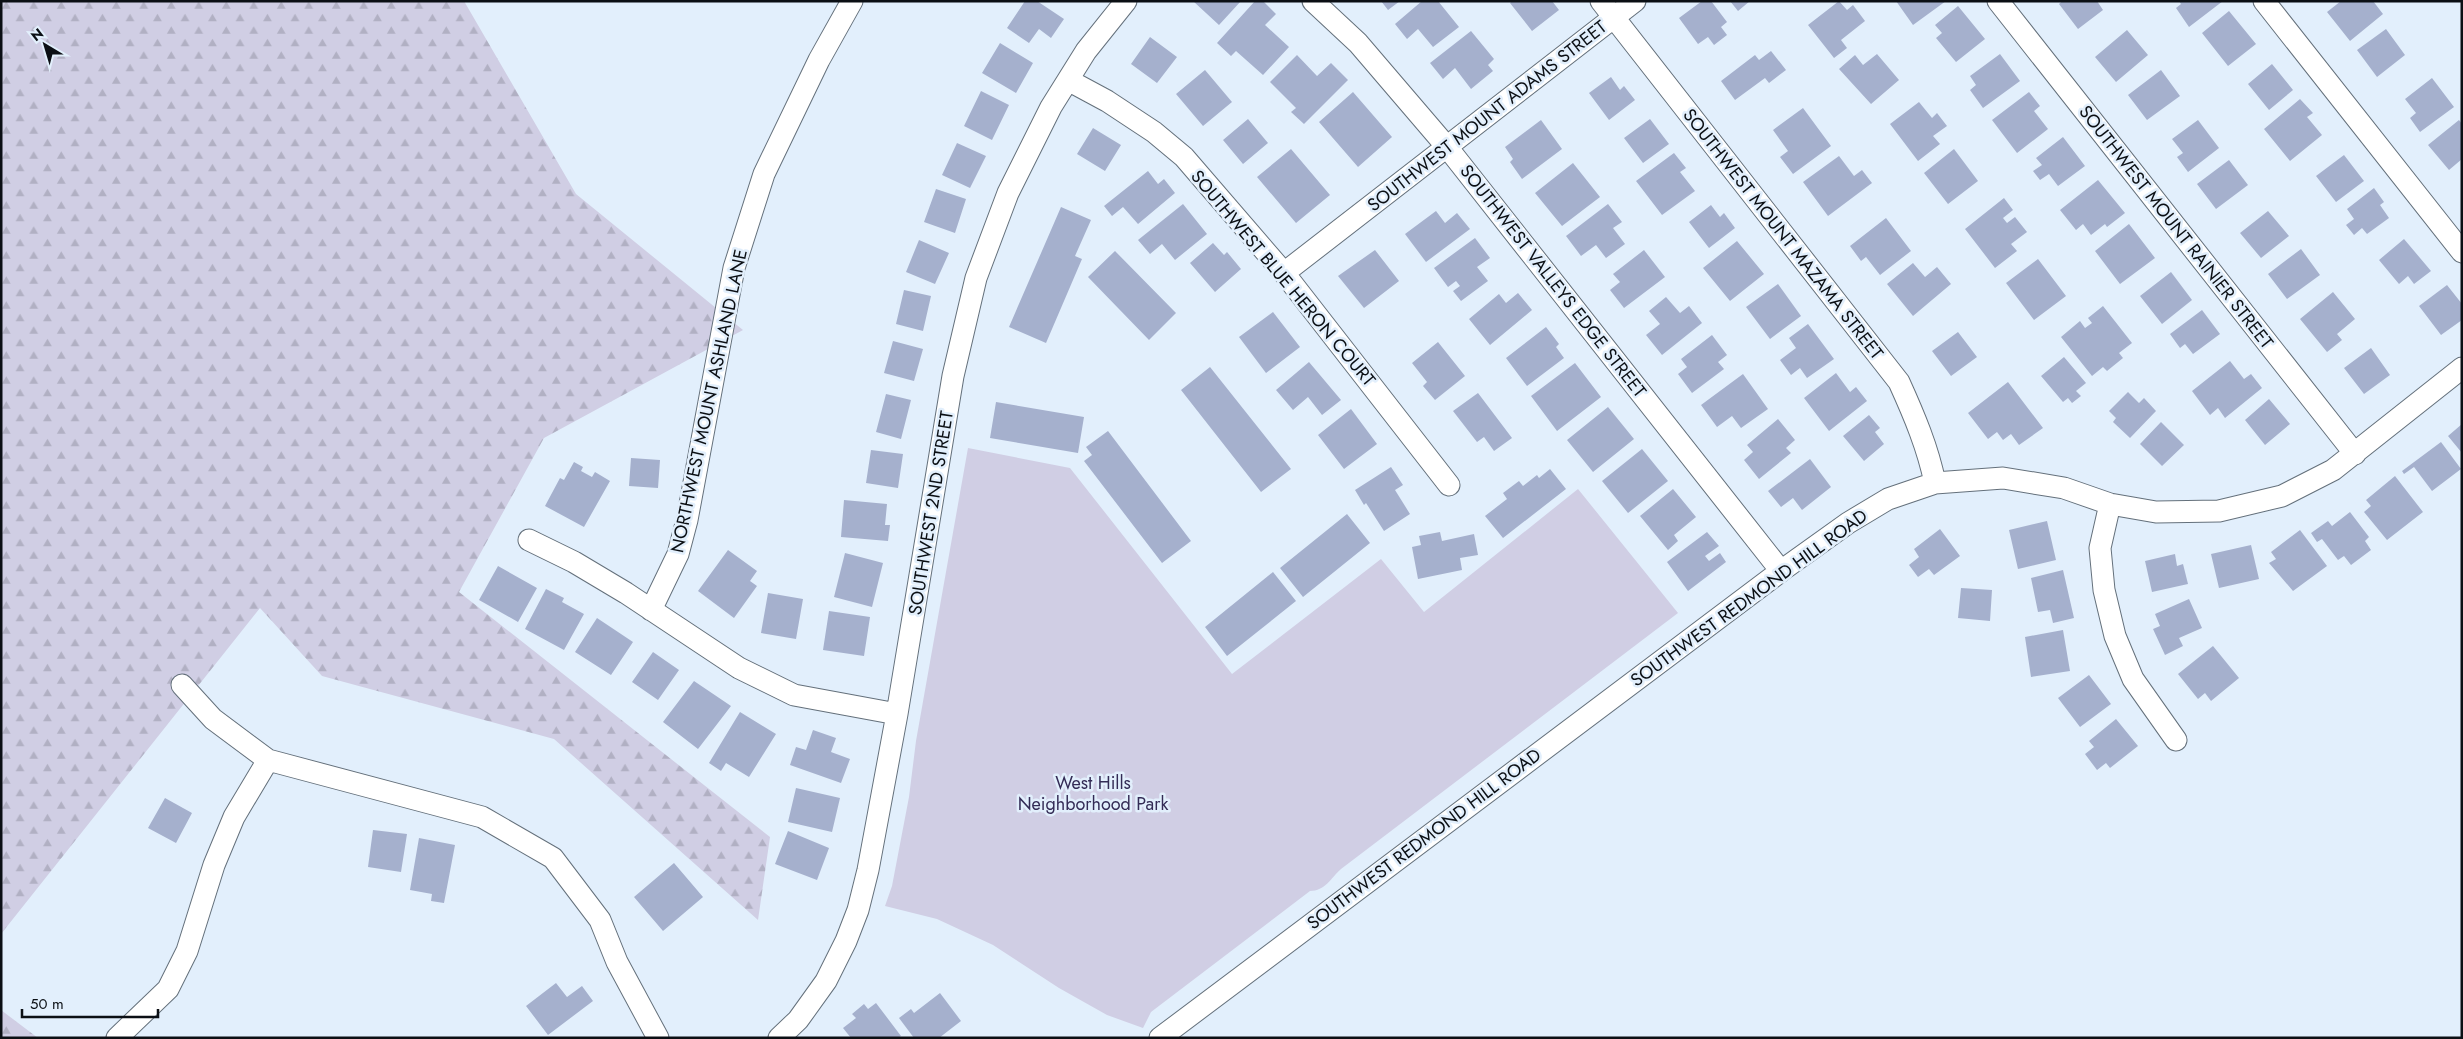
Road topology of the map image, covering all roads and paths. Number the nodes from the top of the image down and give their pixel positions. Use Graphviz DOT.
graph roads {
  1 [pos="852,1"];
  2 [pos="1126,1"];
  3 [pos="1314,1"];
  4 [pos="1601,1"];
  5 [pos="1635,1"];
  6 [pos="1998,1"];
  7 [pos="2264,1"];
  8 [pos="1614,18"];
  9 [pos="1068,80"];
  10 [pos="1447,147"];
  11 [pos="2462,252"];
  12 [pos="1284,273"];
  13 [pos="2462,368"];
  14 [pos="2355,454"];
  15 [pos="1935,483"];
  16 [pos="1449,485"];
  17 [pos="2110,504"];
  18 [pos="529,540"];
  19 [pos="1781,571"];
  20 [pos="651,610"];
  21 [pos="182,685"];
  22 [pos="897,714"];
  23 [pos="2176,740"];
  24 [pos="268,760"];
  25 [pos="118,1038"];
  26 [pos="658,1038"];
  27 [pos="779,1038"];
  28 [pos="1160,1038"];
  1 -- 20 [label="street, NORTHWEST MOUNT ASHLAND LANE"];
  2 -- 9 [label="street, SOUTHWEST 2ND STREET"];
  3 -- 10 [label="street, SOUTHWEST VALLEYS EDGE STREET"];
  4 -- 8 [label="street, SOUTHWEST MOUNT MAZAMA STREET"];
  5 -- 8 [label="street, SOUTHWEST MOUNT ADAMS STREET"];
  6 -- 14 [label="street, SOUTHWEST MOUNT RAINIER STREET"];
  7 -- 11 [label="street"];
  8 -- 10 [label="street, SOUTHWEST MOUNT ADAMS STREET"];
  8 -- 15 [label="street, SOUTHWEST MOUNT MAZAMA STREET"];
  9 -- 12 [label="street, SOUTHWEST BLUE HERON COURT"];
  9 -- 22 [label="street, SOUTHWEST 2ND STREET"];
  10 -- 12 [label="street, SOUTHWEST MOUNT ADAMS STREET"];
  10 -- 19 [label="street, SOUTHWEST VALLEYS EDGE STREET"];
  12 -- 16 [label="street, SOUTHWEST BLUE HERON COURT"];
  13 -- 14 [label="street, SOUTHWEST REDMOND HILL ROAD"];
  14 -- 17 [label="street, SOUTHWEST REDMOND HILL ROAD"];
  15 -- 17 [label="street, SOUTHWEST REDMOND HILL ROAD"];
  15 -- 19 [label="street, SOUTHWEST REDMOND HILL ROAD"];
  17 -- 23 [label="street"];
  18 -- 20 [label="street"];
  19 -- 28 [label="street, SOUTHWEST REDMOND HILL ROAD"];
  20 -- 22 [label="street"];
  21 -- 24 [label="street"];
  22 -- 27 [label="street, SOUTHWEST 2ND STREET"];
  24 -- 25 [label="street"];
  24 -- 26 [label="street"];
}
